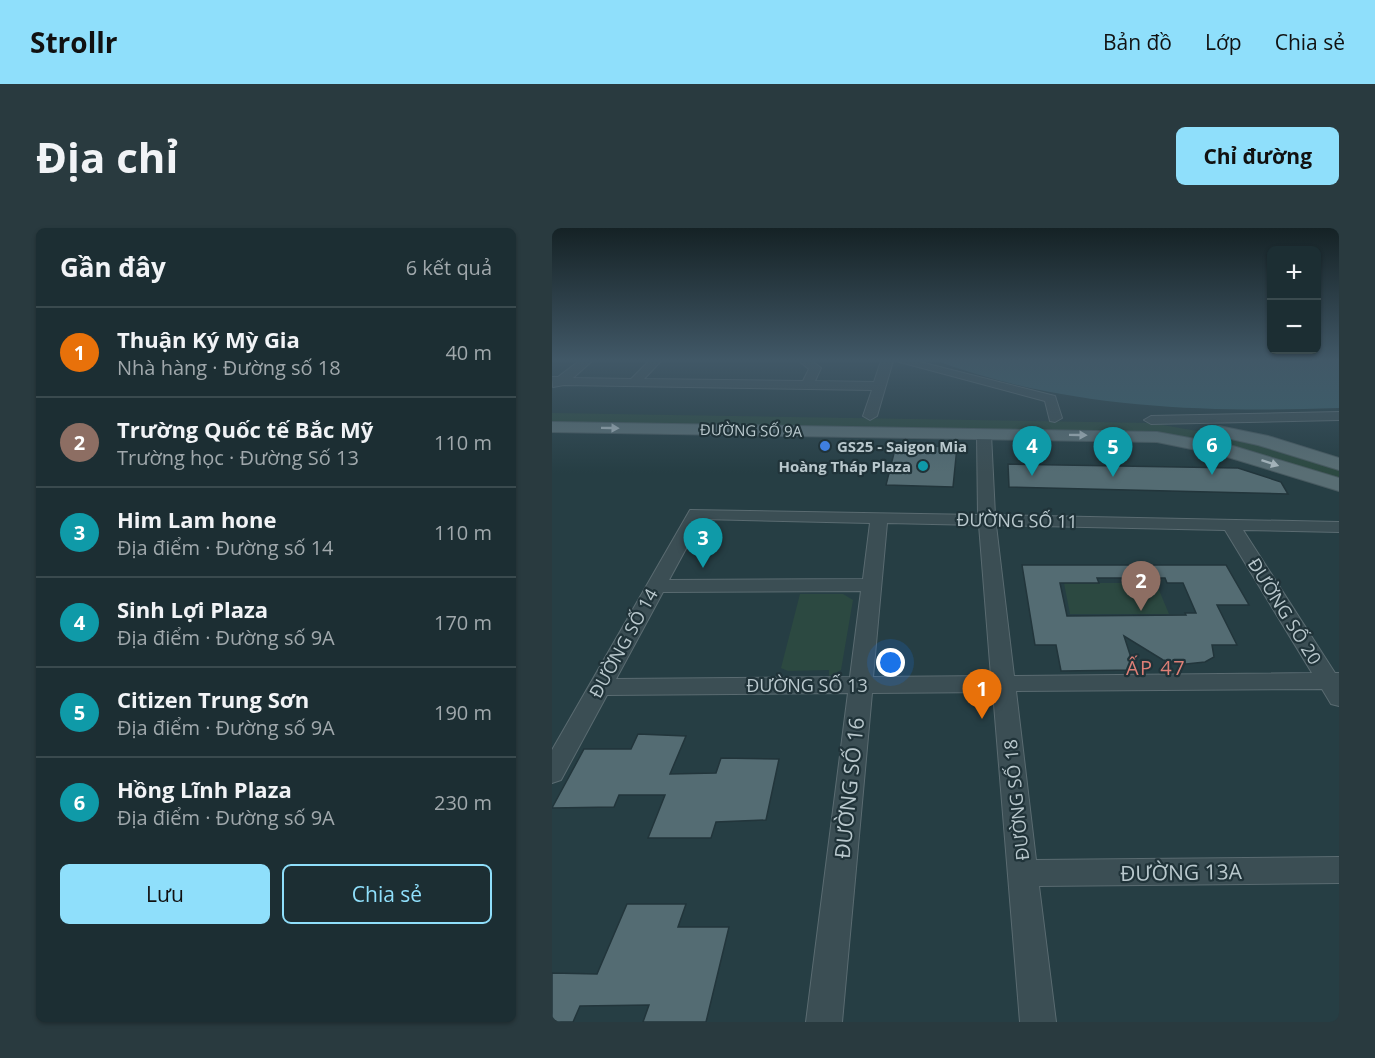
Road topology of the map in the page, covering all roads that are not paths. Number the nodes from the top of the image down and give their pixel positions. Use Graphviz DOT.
graph roads {
  1 [pos="876,398"];
  2 [pos="1047,398"];
  3 [pos="552,412"];
  4 [pos="870,416"];
  5 [pos="1339,416"];
  6 [pos="1055,418"];
  7 [pos="1214,424"];
  8 [pos="552,427"];
  9 [pos="984,434"];
  10 [pos="1339,464"];
  11 [pos="1339,485"];
  12 [pos="696,514"];
  13 [pos="879,518"];
  14 [pos="987,520"];
  15 [pos="1231,525"];
  16 [pos="1337,530"];
  17 [pos="871,585"];
  18 [pos="656,586"];
  19 [pos="1004,684"];
  20 [pos="860,685"];
  21 [pos="598,687"];
  22 [pos="1336,687"];
  23 [pos="552,773"];
  24 [pos="1339,870"];
  25 [pos="1023,873"];
  26 [pos="824,1022"];
  27 [pos="1038,1022"];
  1 -- 4 [label="street"];
  2 -- 6 [label="street"];
  3 -- 4 [label="main road, ĐƯỜNG SỐ 9A"];
  4 -- 6 [label="main road, ĐƯỜNG SỐ 9A"];
  5 -- 7 [label="street"];
  6 -- 7 [label="main road, ĐƯỜNG SỐ 9A"];
  7 -- 10 [label="main road, ĐƯỜNG SỐ 9A"];
  8 -- 9 [label="main road, ĐƯỜNG SỐ 9A, one-way"];
  9 -- 11 [label="main road, ĐƯỜNG SỐ 9A, one-way"];
  9 -- 14 [label="street, ĐƯỜNG SỐ 18"];
  12 -- 13 [label="street, ĐƯỜNG SỐ 11"];
  12 -- 18 [label="street, ĐƯỜNG SỐ 14"];
  13 -- 14 [label="street, ĐƯỜNG SỐ 11"];
  13 -- 17 [label="street, ĐƯỜNG SỐ 16"];
  14 -- 15 [label="street, ĐƯỜNG SỐ 11"];
  14 -- 19 [label="street, ĐƯỜNG SỐ 18"];
  15 -- 16 [label="street, ĐƯỜNG SỐ 11"];
  15 -- 22 [label="street, ĐƯỜNG SỐ 20"];
  17 -- 18 [label="street"];
  17 -- 20 [label="street, ĐƯỜNG SỐ 16"];
  18 -- 21 [label="street, ĐƯỜNG SỐ 14"];
  19 -- 20 [label="street, ĐƯỜNG SỐ 13"];
  19 -- 22 [label="street, ĐƯỜNG SỐ 13"];
  19 -- 25 [label="street, ĐƯỜNG SỐ 18"];
  20 -- 21 [label="street, ĐƯỜNG SỐ 13"];
  20 -- 26 [label="street, ĐƯỜNG SỐ 16"];
  21 -- 23 [label="street, ĐƯỜNG SỐ 14"];
  24 -- 25 [label="street, ĐƯỜNG 13A"];
  25 -- 27 [label="street, ĐƯỜNG SỐ 18"];
}
